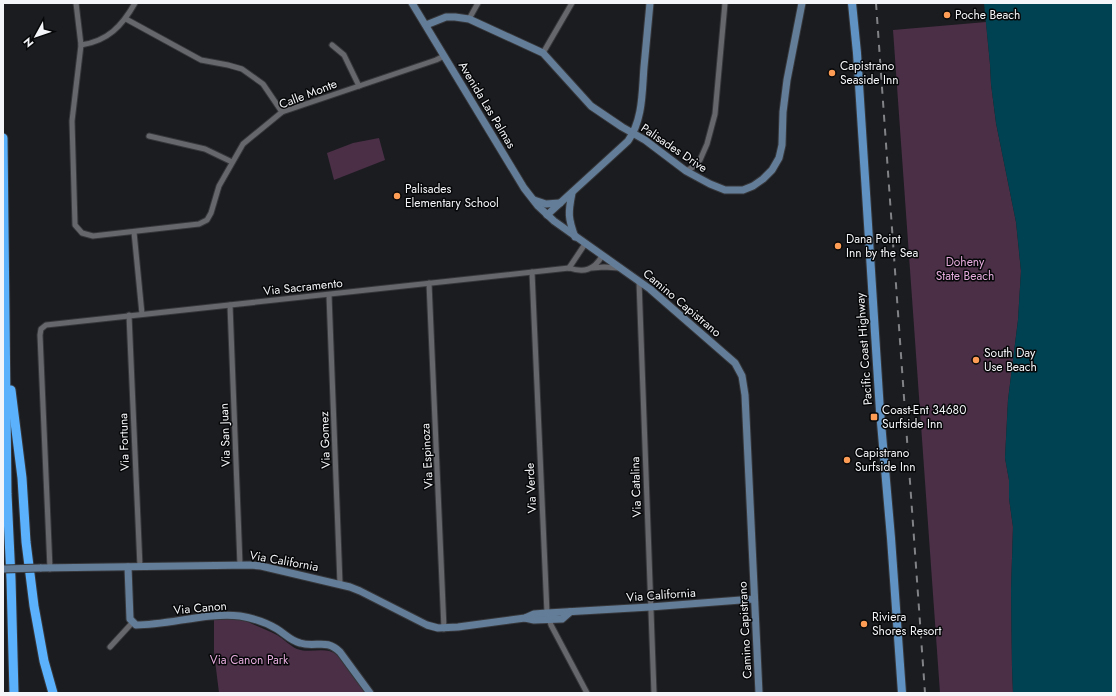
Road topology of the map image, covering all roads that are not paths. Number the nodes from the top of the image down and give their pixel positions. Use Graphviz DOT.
graph roads {
  1 [pos="76,3"];
  2 [pos="135,3"];
  3 [pos="412,3"];
  4 [pos="478,3"];
  5 [pos="572,3"];
  6 [pos="650,3"];
  7 [pos="726,3"];
  8 [pos="802,3"];
  9 [pos="852,3"];
  10 [pos="126,19"];
  11 [pos="469,19"];
  12 [pos="426,26"];
  13 [pos="81,45"];
  14 [pos="332,45"];
  15 [pos="543,53"];
  16 [pos="444,56"];
  17 [pos="359,86"];
  18 [pos="282,112"];
  19 [pos="634,133"];
  20 [pos="149,136"];
  21 [pos="3,138"];
  22 [pos="232,162"];
  23 [pos="686,171"];
  24 [pos="572,192"];
  25 [pos="534,200"];
  26 [pos="560,203"];
  27 [pos="547,215"];
  28 [pos="134,232"];
  29 [pos="575,237"];
  30 [pos="585,244"];
  31 [pos="602,256"];
  32 [pos="569,268"];
  33 [pos="592,268"];
  34 [pos="619,268"];
  35 [pos="532,272"];
  36 [pos="639,281"];
  37 [pos="429,283"];
  38 [pos="329,295"];
  39 [pos="230,305"];
  40 [pos="142,314"];
  41 [pos="129,315"];
  42 [pos="5,342"];
  43 [pos="240,565"];
  44 [pos="128,567"];
  45 [pos="140,567"];
  46 [pos="3,568"];
  47 [pos="50,569"];
  48 [pos="340,584"];
  49 [pos="754,599"];
  50 [pos="650,607"];
  51 [pos="548,616"];
  52 [pos="132,623"];
  53 [pos="444,629"];
  54 [pos="110,647"];
  55 [pos="14,693"];
  56 [pos="53,693"];
  57 [pos="370,693"];
  58 [pos="587,693"];
  59 [pos="654,693"];
  60 [pos="759,693"];
  61 [pos="902,693"];
  1 -- 13 [label="street"];
  2 -- 10 [label="street"];
  3 -- 12 [label="main road, Avenida Las Palmas"];
  4 -- 11 [label="street"];
  5 -- 15 [label="street"];
  6 -- 19 [label="main road"];
  7 -- 23 [label="street"];
  8 -- 23 [label="main road, Palisades Drive"];
  9 -- 61 [label="main road, Pacific Coast Highway"];
  10 -- 13 [label="street"];
  10 -- 18 [label="street"];
  11 -- 12 [label="main road, Palisades Drive"];
  11 -- 15 [label="main road, Palisades Drive"];
  12 -- 16 [label="main road, Avenida Las Palmas"];
  13 -- 28 [label="street"];
  14 -- 17 [label="street"];
  15 -- 19 [label="main road, Palisades Drive"];
  16 -- 17 [label="street, Calle Monte"];
  16 -- 25 [label="main road, Avenida Las Palmas"];
  17 -- 18 [label="street, Calle Monte"];
  18 -- 22 [label="street, Calle Monte"];
  19 -- 23 [label="main road, Palisades Drive"];
  19 -- 24 [label="main road"];
  20 -- 22 [label="street"];
  21 -- 42 [label="highway"];
  22 -- 28 [label="street, Calle Monte"];
  24 -- 26 [label="main road"];
  24 -- 29 [label="main road"];
  25 -- 26 [label="main road"];
  25 -- 27 [label="main road, Avenida Las Palmas"];
  26 -- 27 [label="main road"];
  27 -- 29 [label="main road, Camino Capistrano"];
  28 -- 40 [label="street"];
  29 -- 30 [label="main road, Camino Capistrano"];
  30 -- 31 [label="main road, Camino Capistrano"];
  30 -- 32 [label="street"];
  31 -- 33 [label="street"];
  31 -- 34 [label="main road, Camino Capistrano"];
  32 -- 33 [label="street, Via Sacramento"];
  32 -- 35 [label="street, Via Sacramento"];
  33 -- 34 [label="street, Via Sacramento"];
  34 -- 36 [label="main road, Camino Capistrano"];
  35 -- 37 [label="street, Via Sacramento"];
  35 -- 51 [label="street, Via Verde"];
  36 -- 49 [label="main road, Camino Capistrano"];
  36 -- 50 [label="street, Via Catalina"];
  37 -- 38 [label="street, Via Sacramento"];
  37 -- 53 [label="street, Via Espinoza"];
  38 -- 39 [label="street, Via Sacramento"];
  38 -- 48 [label="street, Via Gomez"];
  39 -- 40 [label="street, Via Sacramento"];
  39 -- 43 [label="street, Via San Juan"];
  40 -- 41 [label="street, Via Sacramento"];
  41 -- 45 [label="street, Via Fortuna"];
  41 -- 47 [label="street, Via Sacramento"];
  42 -- 55 [label="highway"];
  42 -- 56 [label="highway"];
  43 -- 45 [label="main road, Via California"];
  43 -- 48 [label="main road, Via California"];
  44 -- 45 [label="main road, Via California"];
  44 -- 47 [label="main road, Via California"];
  44 -- 52 [label="main road"];
  46 -- 47 [label="main road, Via California, bridge"];
  48 -- 53 [label="main road, Via California"];
  49 -- 50 [label="main road, Via California"];
  49 -- 60 [label="main road, Camino Capistrano"];
  50 -- 51 [label="main road, Via California"];
  50 -- 59 [label="street, Via Catalina"];
  51 -- 53 [label="main road, Via California"];
  51 -- 58 [label="street, Via Verde"];
  52 -- 54 [label="street"];
  52 -- 57 [label="main road, Via Canon"];
}
